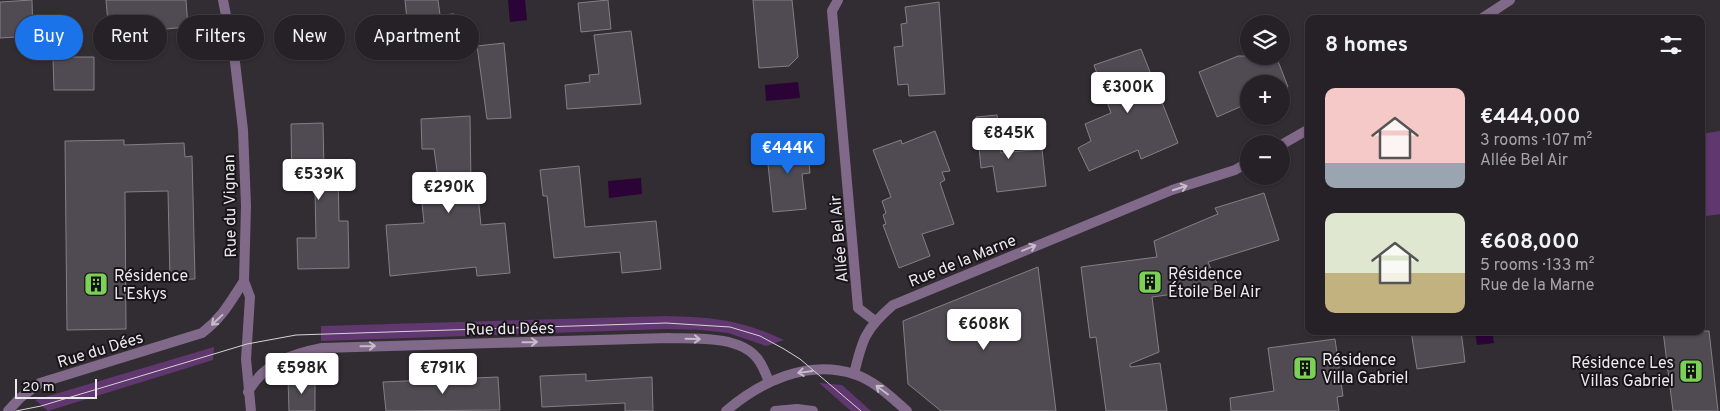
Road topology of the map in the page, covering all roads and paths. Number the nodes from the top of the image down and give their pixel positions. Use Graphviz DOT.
graph roads {
  1 [pos="223,0"];
  2 [pos="838,0"];
  3 [pos="1510,0"];
  4 [pos="1487,15"];
  5 [pos="1305,131"];
  6 [pos="1290,139"];
  7 [pos="1240,167"];
  8 [pos="244,281"];
  9 [pos="875,321"];
  10 [pos="854,374"];
  11 [pos="769,382"];
  12 [pos="248,392"];
  13 [pos="8,411"];
  14 [pos="251,411"];
  15 [pos="726,411"];
  16 [pos="775,411"];
  17 [pos="813,411"];
  18 [pos="908,411"];
  1 -- 8 [label="street, Rue du Vignan"];
  2 -- 9 [label="street, Allée Bel Air"];
  3 -- 4 [label="street"];
  5 -- 6 [label="street"];
  9 -- 7 [label="street, Rue de la Marne, one-way"];
  8 -- 12 [label="street, Rue du Vignan"];
  8 -- 13 [label="street, Rue du Dées, one-way"];
  9 -- 10 [label="street, Rue de la Marne"];
  10 -- 11 [label="street, one-way"];
  18 -- 10 [label="street, one-way"];
  12 -- 11 [label="street, Rue du Dées, one-way"];
  11 -- 15 [label="street"];
  12 -- 14 [label="street, Rue du Vignan"];
  16 -- 17 [label="street"];
}
